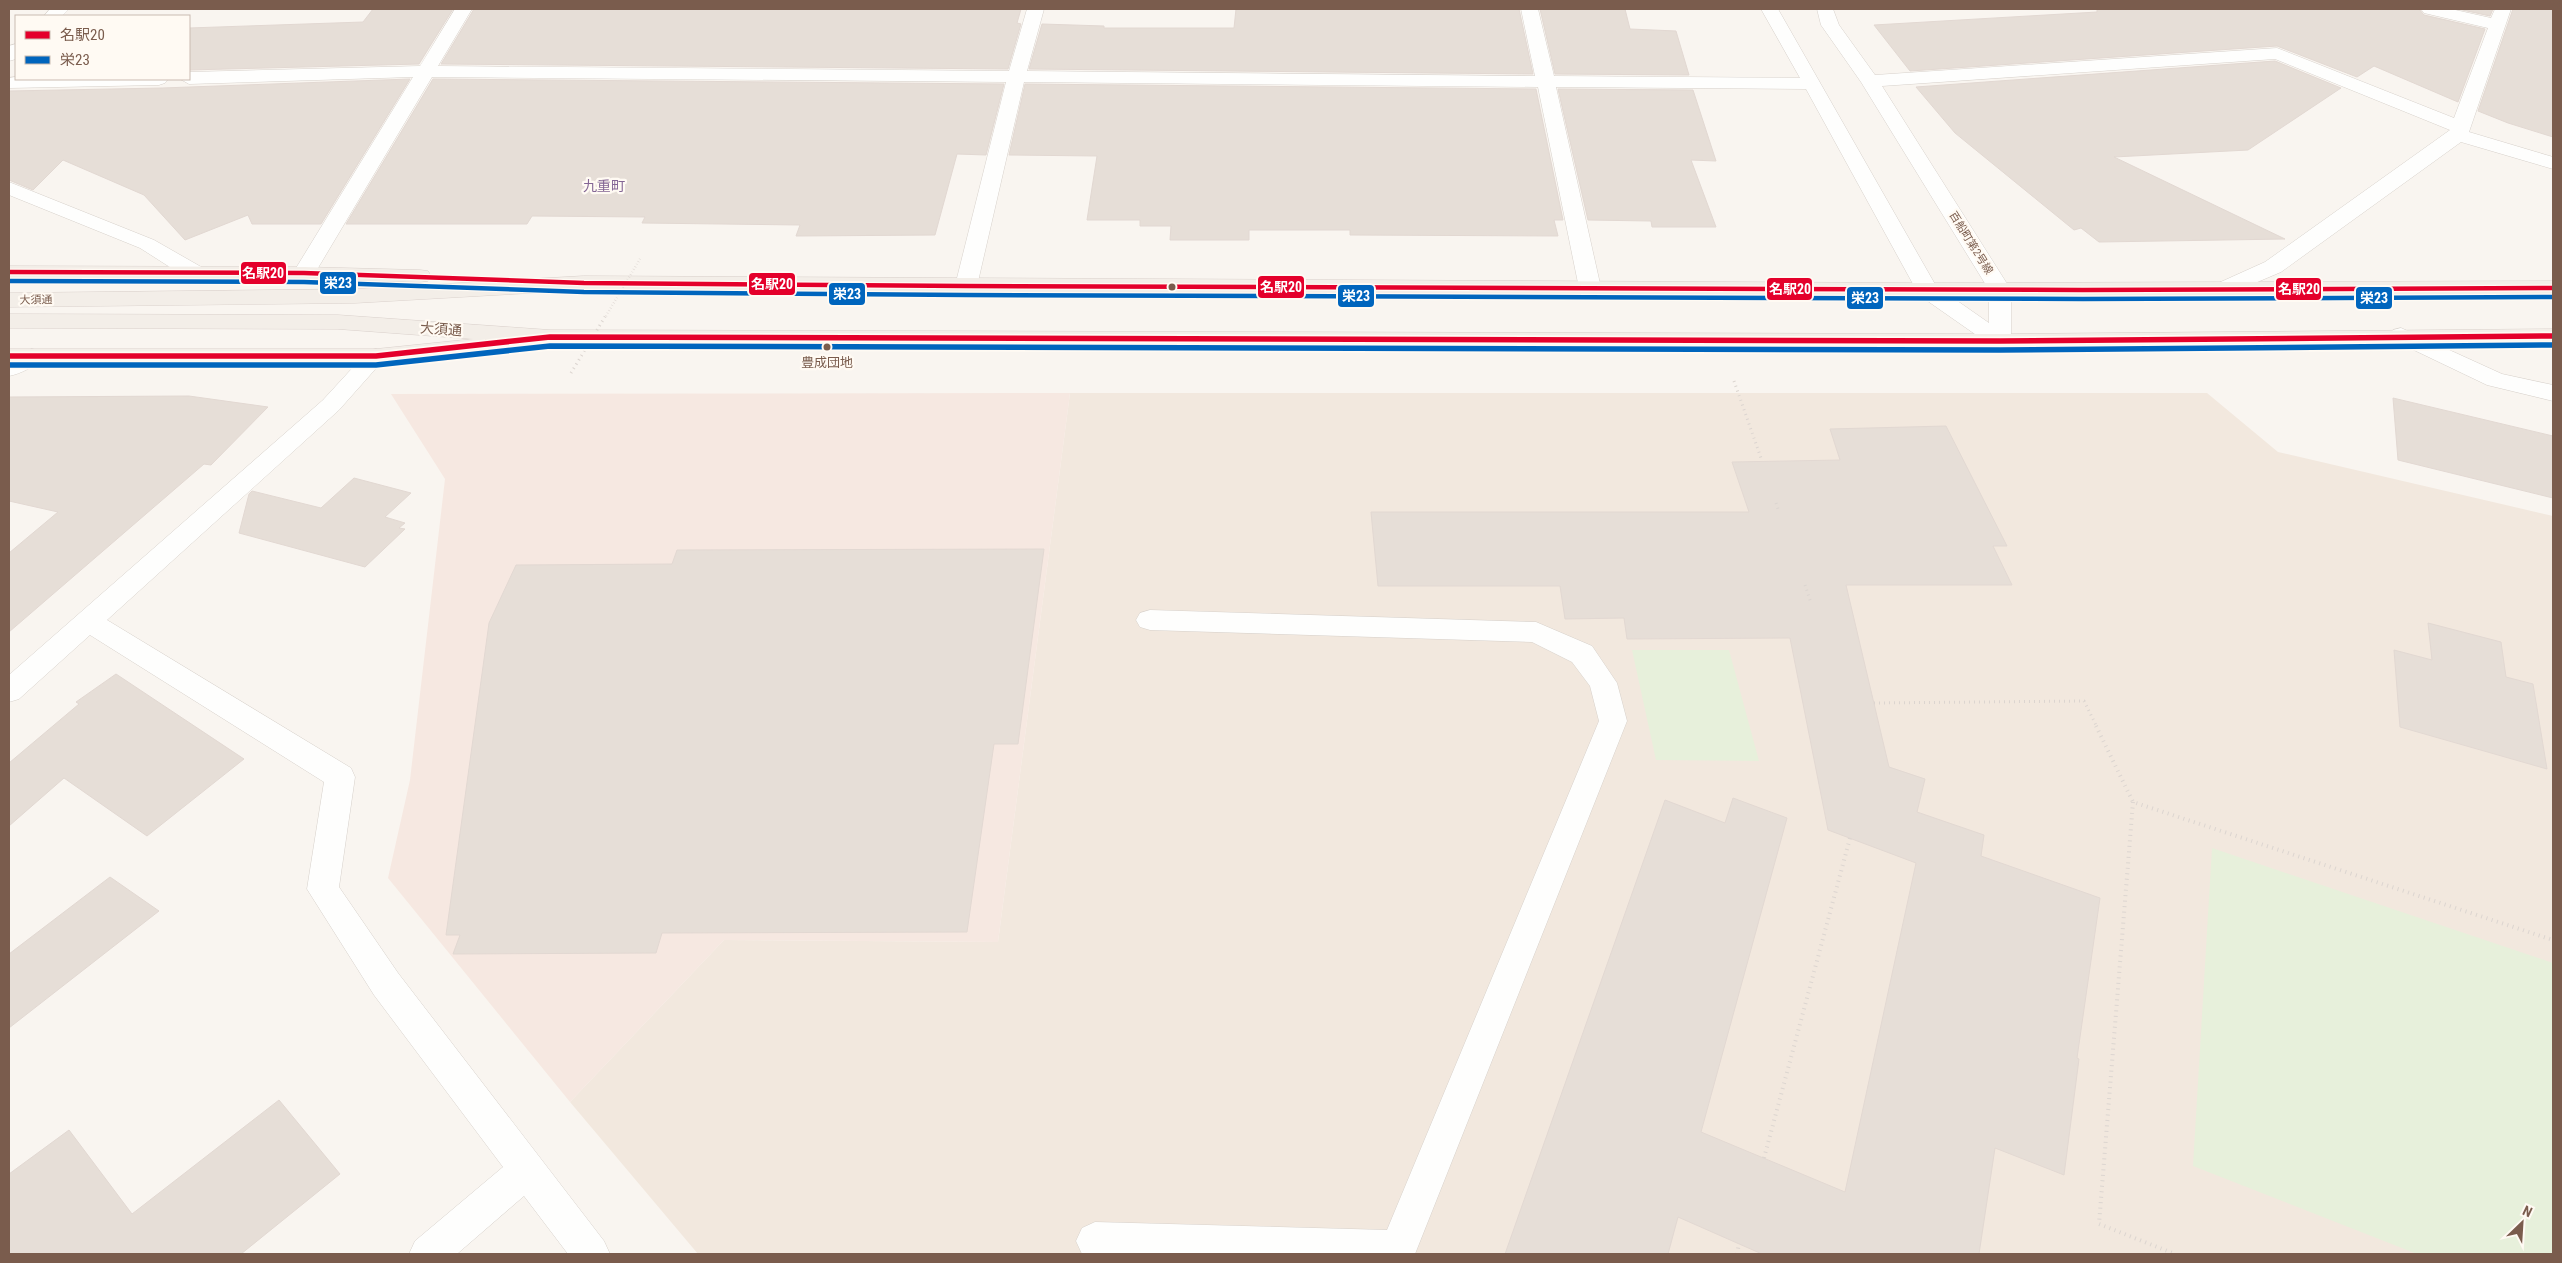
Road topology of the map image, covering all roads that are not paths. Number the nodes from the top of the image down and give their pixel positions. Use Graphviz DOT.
graph roads {
  1 [pos="463,9"];
  2 [pos="1036,9"];
  3 [pos="1530,9"];
  4 [pos="1760,9"];
  5 [pos="1846,9"];
  6 [pos="2430,9"];
  7 [pos="1773,16"];
  8 [pos="1828,17"];
  9 [pos="2501,17"];
  10 [pos="426,71"];
  11 [pos="190,78"];
  12 [pos="1016,78"];
  13 [pos="122,80"];
  14 [pos="1870,81"];
  15 [pos="1546,82"];
  16 [pos="9,83"];
  17 [pos="1810,84"];
  18 [pos="2459,131"];
  19 [pos="2553,164"];
  20 [pos="9,188"];
  21 [pos="9,272"];
  22 [pos="195,273"];
  23 [pos="304,273"];
  24 [pos="584,283"];
  25 [pos="966,286"];
  26 [pos="1590,288"];
  27 [pos="2553,288"];
  28 [pos="1927,290"];
  29 [pos="2000,290"];
  30 [pos="2222,290"];
  31 [pos="9,300"];
  32 [pos="9,321"];
  33 [pos="2401,335"];
  34 [pos="2553,336"];
  35 [pos="550,337"];
  36 [pos="2000,341"];
  37 [pos="9,356"];
  38 [pos="32,356"];
  39 [pos="376,356"];
  40 [pos="9,369"];
  41 [pos="2553,393"];
  42 [pos="1150,620"];
  43 [pos="88,621"];
  44 [pos="9,691"];
  45 [pos="527,1170"];
  46 [pos="1095,1241"];
  47 [pos="428,1254"];
  48 [pos="591,1254"];
  1 -- 10 [label="street"];
  2 -- 12 [label="street"];
  3 -- 15 [label="street"];
  4 -- 7 [label="street"];
  5 -- 8 [label="street"];
  6 -- 9 [label="street"];
  7 -- 17 [label="street"];
  8 -- 14 [label="street, 百船町第2号線"];
  9 -- 18 [label="street"];
  10 -- 11 [label="street"];
  10 -- 12 [label="street"];
  10 -- 23 [label="street"];
  12 -- 15 [label="street"];
  12 -- 25 [label="street"];
  13 -- 16 [label="street"];
  14 -- 18 [label="street"];
  14 -- 29 [label="street, 百船町第2号線"];
  15 -- 17 [label="street"];
  15 -- 26 [label="street"];
  17 -- 28 [label="street"];
  18 -- 19 [label="street"];
  18 -- 30 [label="street"];
  20 -- 22 [label="street"];
  21 -- 22 [label="main road"];
  22 -- 23 [label="main road"];
  23 -- 24 [label="main road"];
  24 -- 25 [label="main road, 大須通"];
  24 -- 31 [label="main road, 大須通"];
  25 -- 26 [label="main road, 大須通"];
  26 -- 28 [label="main road, 大須通"];
  27 -- 30 [label="main road, 大須通"];
  28 -- 29 [label="main road, 大須通"];
  28 -- 36 [label="street"];
  29 -- 30 [label="main road, 大須通"];
  29 -- 36 [label="street, 百船町第2号線"];
  32 -- 35 [label="main road, 大須通"];
  33 -- 34 [label="main road, 大須通"];
  33 -- 36 [label="main road, 大須通"];
  33 -- 41 [label="street"];
  35 -- 36 [label="main road, 大須通"];
  35 -- 39 [label="main road"];
  37 -- 38 [label="main road"];
  38 -- 39 [label="main road"];
  38 -- 40 [label="street"];
  39 -- 43 [label="street"];
  42 -- 46 [label="street"];
  43 -- 44 [label="street"];
  43 -- 45 [label="street"];
  45 -- 47 [label="street"];
  45 -- 48 [label="street"];
}
